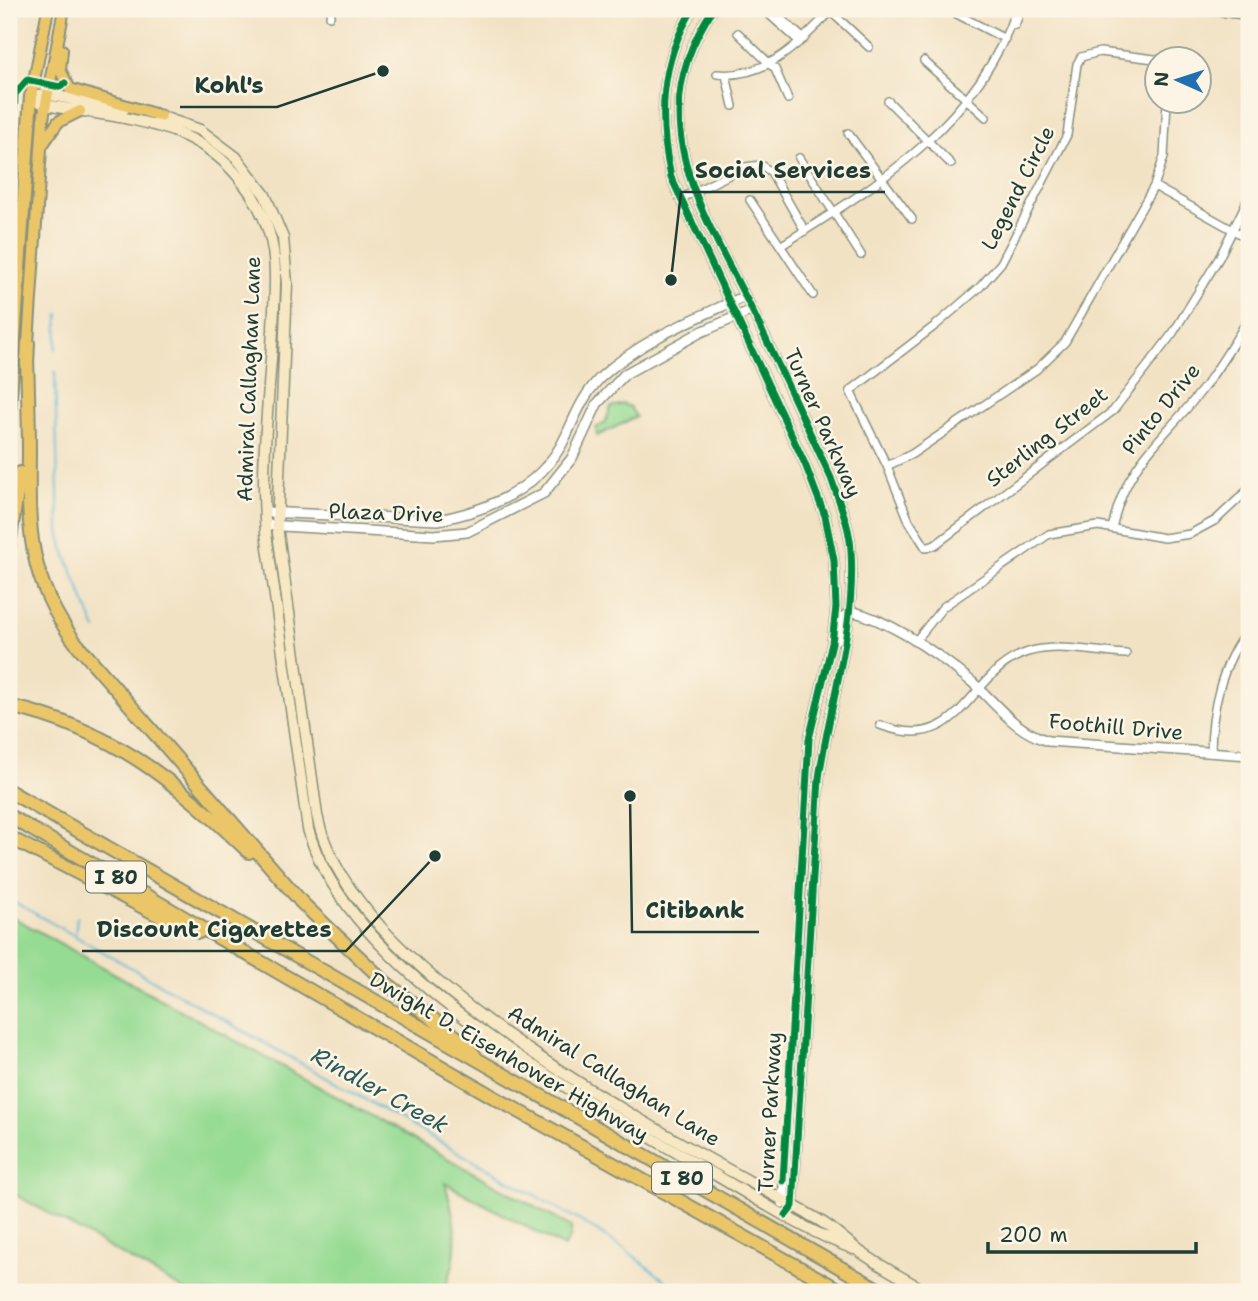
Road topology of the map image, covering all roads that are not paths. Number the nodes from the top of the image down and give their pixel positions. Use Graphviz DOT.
graph roads {
  1 [pos="48,9"];
  2 [pos="65,9"];
  3 [pos="693,9"];
  4 [pos="713,9"];
  5 [pos="766,9"];
  6 [pos="1205,9"];
  7 [pos="830,10"];
  8 [pos="951,11"];
  9 [pos="1017,12"];
  10 [pos="1249,14"];
  11 [pos="738,33"];
  12 [pos="1005,39"];
  13 [pos="802,41"];
  14 [pos="869,47"];
  15 [pos="1142,57"];
  16 [pos="925,61"];
  17 [pos="771,64"];
  18 [pos="717,74"];
  19 [pos="726,75"];
  20 [pos="32,96"];
  21 [pos="967,98"];
  22 [pos="46,99"];
  23 [pos="788,99"];
  24 [pos="888,101"];
  25 [pos="733,106"];
  26 [pos="80,111"];
  27 [pos="162,116"];
  28 [pos="1166,116"];
  29 [pos="986,117"];
  30 [pos="848,133"];
  31 [pos="928,141"];
  32 [pos="40,149"];
  33 [pos="799,158"];
  34 [pos="951,164"];
  35 [pos="882,179"];
  36 [pos="1154,186"];
  37 [pos="696,191"];
  38 [pos="1249,197"];
  39 [pos="680,199"];
  40 [pos="750,200"];
  41 [pos="835,213"];
  42 [pos="912,219"];
  43 [pos="1233,230"];
  44 [pos="805,231"];
  45 [pos="1249,239"];
  46 [pos="782,245"];
  47 [pos="861,255"];
  48 [pos="813,295"];
  49 [pos="745,296"];
  50 [pos="728,304"];
  51 [pos="752,310"];
  52 [pos="734,318"];
  53 [pos="1249,318"];
  54 [pos="1241,332"];
  55 [pos="1249,337"];
  56 [pos="28,342"];
  57 [pos="27,357"];
  58 [pos="9,405"];
  59 [pos="9,412"];
  60 [pos="887,466"];
  61 [pos="1249,489"];
  62 [pos="265,512"];
  63 [pos="276,512"];
  64 [pos="909,521"];
  65 [pos="265,525"];
  66 [pos="277,526"];
  67 [pos="1112,528"];
  68 [pos="9,545"];
  69 [pos="851,611"];
  70 [pos="1249,629"];
  71 [pos="915,642"];
  72 [pos="832,643"];
  73 [pos="1126,654"];
  74 [pos="980,690"];
  75 [pos="9,706"];
  76 [pos="880,725"];
  77 [pos="1211,753"];
  78 [pos="1249,755"];
  79 [pos="9,791"];
  80 [pos="9,816"];
  81 [pos="9,837"];
  82 [pos="304,905"];
  83 [pos="222,940"];
  84 [pos="482,1064"];
  85 [pos="782,1199"];
  86 [pos="793,1206"];
  87 [pos="786,1215"];
  88 [pos="859,1251"];
  89 [pos="843,1292"];
  90 [pos="883,1292"];
  91 [pos="927,1292"];
  1 -- 20 [label="main road"];
  2 -- 22 [label="main road"];
  2 -- 27 [label="main road"];
  3 -- 39 [label="street, Turner Parkway"];
  4 -- 37 [label="street, Turner Parkway"];
  5 -- 13 [label="street"];
  6 -- 10 [label="main road"];
  7 -- 13 [label="street"];
  7 -- 14 [label="street"];
  8 -- 12 [label="street"];
  9 -- 12 [label="street"];
  11 -- 17 [label="street"];
  12 -- 21 [label="street"];
  13 -- 17 [label="street"];
  15 -- 60 [label="street, Legend Circle"];
  16 -- 21 [label="street"];
  17 -- 19 [label="street"];
  17 -- 23 [label="street"];
  18 -- 19 [label="street"];
  19 -- 25 [label="street"];
  20 -- 22 [label="main road, Admiral Callaghan Lane"];
  20 -- 58 [label="highway"];
  21 -- 29 [label="street"];
  21 -- 31 [label="street"];
  22 -- 26 [label="main road, Admiral Callaghan Lane"];
  22 -- 27 [label="main road, Admiral Callaghan Lane"];
  22 -- 32 [label="main road"];
  24 -- 31 [label="street"];
  26 -- 32 [label="main road"];
  26 -- 62 [label="main road, Admiral Callaghan Lane"];
  27 -- 63 [label="main road, Admiral Callaghan Lane"];
  28 -- 36 [label="street"];
  30 -- 35 [label="street"];
  31 -- 34 [label="street"];
  31 -- 35 [label="street"];
  32 -- 56 [label="main road"];
  33 -- 41 [label="street"];
  35 -- 41 [label="street"];
  35 -- 42 [label="street"];
  36 -- 43 [label="street"];
  36 -- 60 [label="street"];
  37 -- 39 [label="street"];
  37 -- 44 [label="street"];
  37 -- 49 [label="street, Turner Parkway"];
  38 -- 43 [label="street, Sterling Street"];
  39 -- 50 [label="street, Turner Parkway"];
  40 -- 46 [label="street"];
  41 -- 44 [label="street"];
  41 -- 47 [label="street"];
  43 -- 45 [label="street"];
  43 -- 64 [label="street, Sterling Street"];
  44 -- 46 [label="street"];
  46 -- 48 [label="street"];
  49 -- 50 [label="street, Plaza Drive"];
  49 -- 51 [label="street, Turner Parkway"];
  50 -- 52 [label="street, Turner Parkway"];
  50 -- 63 [label="street, Plaza Drive"];
  51 -- 52 [label="street, Plaza Drive"];
  51 -- 69 [label="street, Turner Parkway"];
  52 -- 66 [label="street, Plaza Drive"];
  52 -- 72 [label="street, Turner Parkway"];
  53 -- 54 [label="street, Pinto Drive"];
  54 -- 55 [label="street"];
  54 -- 67 [label="street, Pinto Drive"];
  56 -- 57 [label="highway"];
  57 -- 68 [label="highway"];
  57 -- 82 [label="highway"];
  58 -- 59 [label="highway"];
  60 -- 64 [label="street, Legend Circle"];
  61 -- 67 [label="street"];
  62 -- 63 [label="street, Plaza Drive"];
  62 -- 65 [label="main road, Admiral Callaghan Lane"];
  63 -- 66 [label="main road, Admiral Callaghan Lane"];
  65 -- 66 [label="street, Plaza Drive"];
  65 -- 87 [label="main road, Admiral Callaghan Lane"];
  66 -- 85 [label="main road, Admiral Callaghan Lane"];
  67 -- 71 [label="street"];
  69 -- 71 [label="street, Foothill Drive"];
  69 -- 72 [label="street"];
  69 -- 86 [label="street, Turner Parkway"];
  70 -- 77 [label="street"];
  71 -- 74 [label="street, Foothill Drive"];
  72 -- 85 [label="street, Turner Parkway"];
  73 -- 74 [label="street"];
  74 -- 76 [label="street"];
  74 -- 77 [label="street, Foothill Drive"];
  75 -- 82 [label="highway"];
  77 -- 78 [label="street, Foothill Drive"];
  79 -- 84 [label="highway, Dwight D. Eisenhower Highway / I 80"];
  80 -- 83 [label="highway, Dwight D. Eisenhower Highway / I 80"];
  81 -- 83 [label="highway"];
  82 -- 84 [label="highway"];
  83 -- 89 [label="highway, Dwight D. Eisenhower Highway / I 80"];
  84 -- 90 [label="highway, Dwight D. Eisenhower Highway / I 80"];
  85 -- 86 [label="main road, Admiral Callaghan Lane"];
  85 -- 87 [label="street, Turner Parkway"];
  86 -- 87 [label="street, Turner Parkway"];
  86 -- 88 [label="main road, Admiral Callaghan Lane"];
  87 -- 88 [label="main road, Admiral Callaghan Lane"];
  88 -- 91 [label="main road, Admiral Callaghan Lane"];
}
